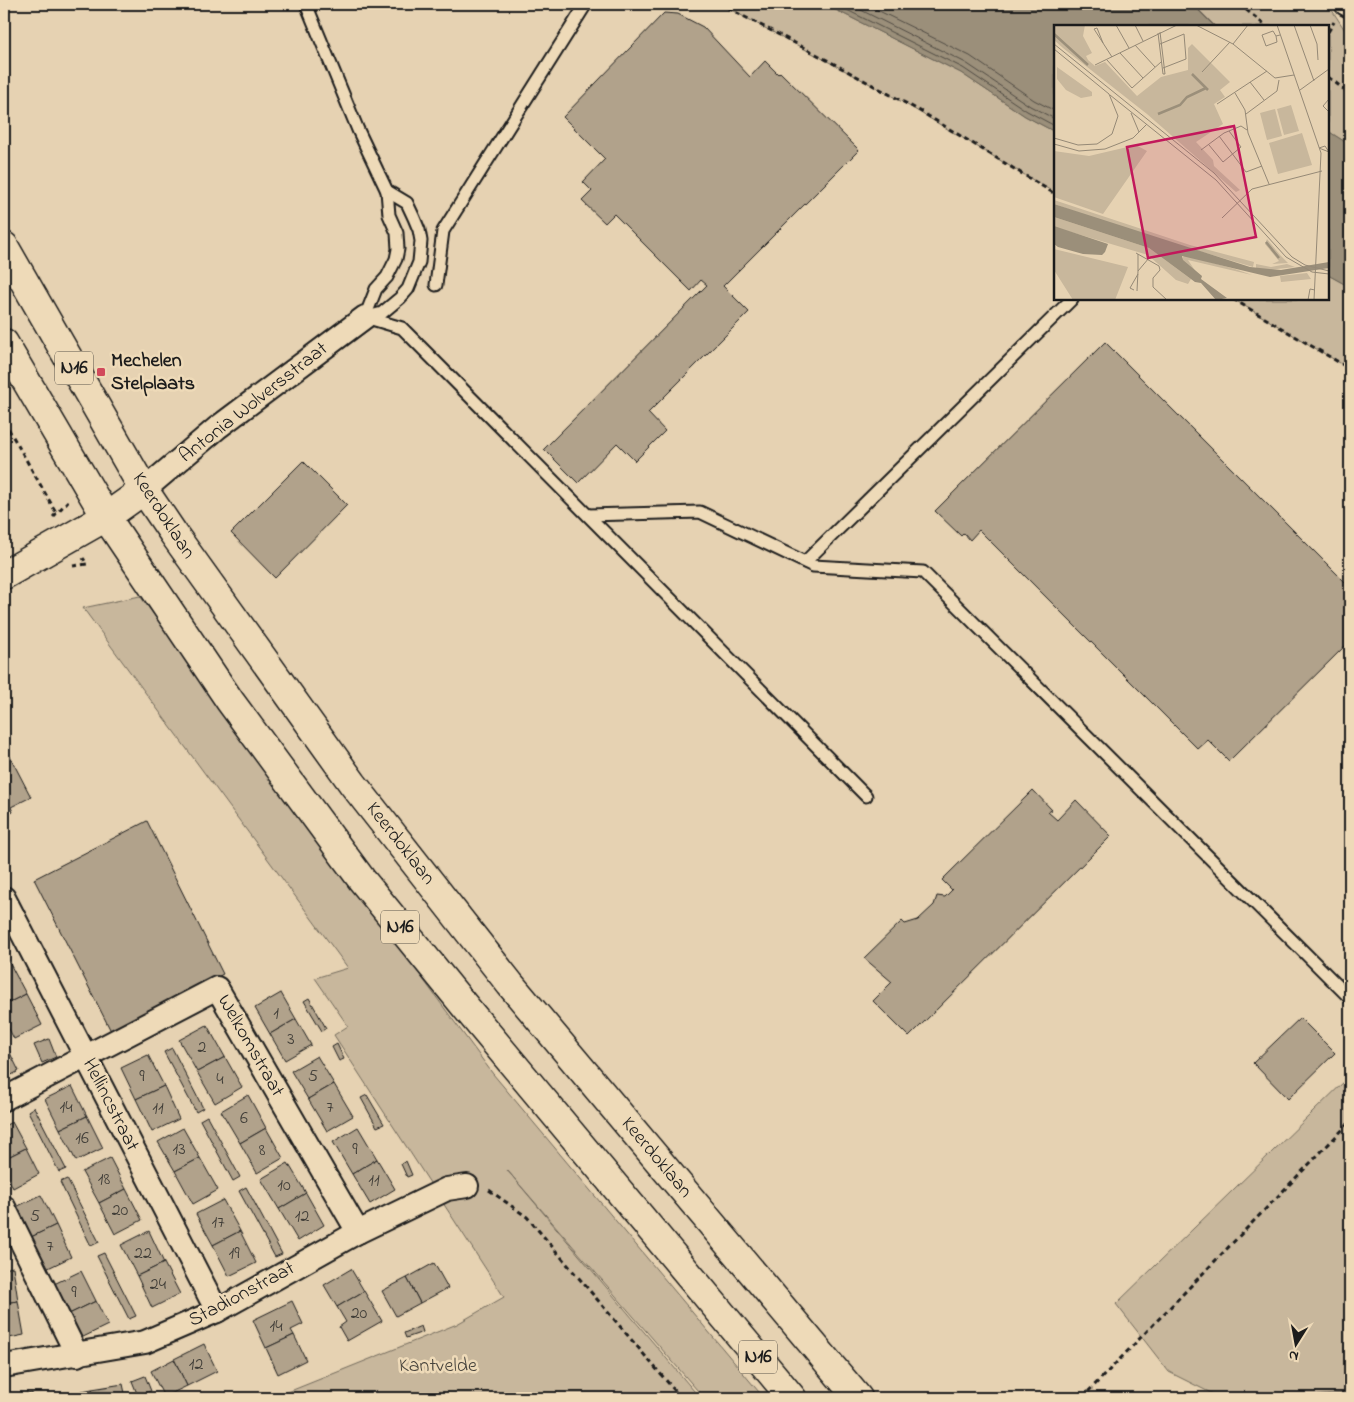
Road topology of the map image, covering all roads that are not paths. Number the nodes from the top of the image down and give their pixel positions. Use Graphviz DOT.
graph roads {
  1 [pos="306,4"];
  2 [pos="586,4"];
  3 [pos="1346,4"];
  4 [pos="1350,6"];
  5 [pos="387,191"];
  6 [pos="4,246"];
  7 [pos="436,285"];
  8 [pos="1071,300"];
  9 [pos="365,317"];
  10 [pos="4,343"];
  11 [pos="144,490"];
  12 [pos="588,515"];
  13 [pos="106,517"];
  14 [pos="805,562"];
  15 [pos="4,575"];
  16 [pos="866,796"];
  17 [pos="4,898"];
  18 [pos="1350,998"];
  19 [pos="86,1057"];
  20 [pos="4,1099"];
  21 [pos="467,1186"];
  22 [pos="4,1207"];
  23 [pos="358,1232"];
  24 [pos="217,1311"];
  25 [pos="77,1355"];
  26 [pos="4,1366"];
  27 [pos="792,1398"];
  28 [pos="858,1398"];
  1 -- 5 [label="lane"];
  2 -- 7 [label="lane"];
  3 -- 4 [label="street"];
  5 -- 9 [label="lane"];
  5 -- 9 [label="lane"];
  6 -- 11 [label="main road, Keerdoklaan / N16"];
  8 -- 14 [label="lane"];
  9 -- 11 [label="street, Antonia Wolversstraat"];
  9 -- 12 [label="lane"];
  10 -- 13 [label="main road, N16"];
  11 -- 13 [label="main road"];
  11 -- 28 [label="main road, Keerdoklaan / N16"];
  12 -- 14 [label="lane"];
  12 -- 16 [label="lane"];
  13 -- 15 [label="main road"];
  13 -- 27 [label="main road, N16"];
  14 -- 18 [label="lane"];
  17 -- 19 [label="street, Hellincstraat"];
  19 -- 20 [label="street"];
  19 -- 23 [label="street, Welkomstraat"];
  19 -- 24 [label="street, Hellincstraat"];
  21 -- 23 [label="street, Stadionstraat"];
  22 -- 25 [label="street"];
  23 -- 24 [label="street, Stadionstraat"];
  24 -- 25 [label="street, Stadionstraat"];
  25 -- 26 [label="street, Stadionstraat"];
}
